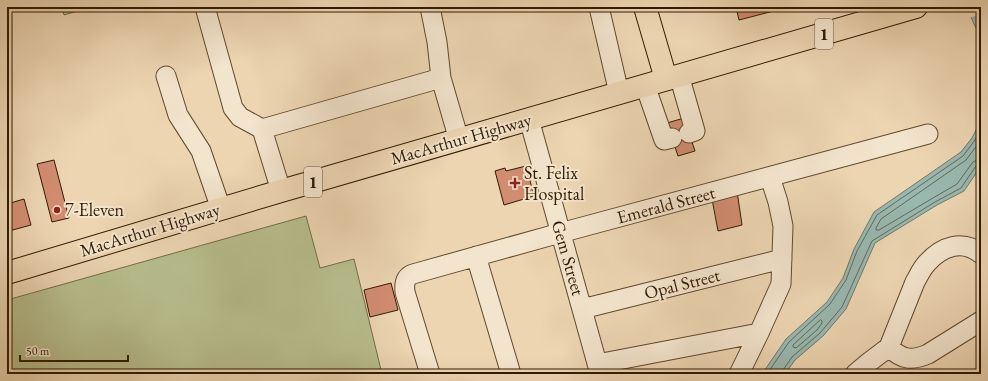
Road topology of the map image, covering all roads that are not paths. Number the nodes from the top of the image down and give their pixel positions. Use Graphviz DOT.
graph roads {
  1 [pos="205,7"];
  2 [pos="430,7"];
  3 [pos="599,7"];
  4 [pos="645,7"];
  5 [pos="916,7"];
  6 [pos="166,76"];
  7 [pos="441,78"];
  8 [pos="664,80"];
  9 [pos="619,93"];
  10 [pos="529,119"];
  11 [pos="262,129"];
  12 [pos="928,134"];
  13 [pos="459,140"];
  14 [pos="770,177"];
  15 [pos="281,191"];
  16 [pos="221,209"];
  17 [pos="560,233"];
  18 [pos="981,254"];
  19 [pos="476,256"];
  20 [pos="782,259"];
  21 [pos="7,273"];
  22 [pos="582,309"];
  23 [pos="981,321"];
  24 [pos="759,333"];
  25 [pos="889,348"];
  26 [pos="599,369"];
  27 [pos="430,374"];
  28 [pos="511,374"];
  29 [pos="739,374"];
  30 [pos="855,374"];
  1 -- 11 [label="street"];
  2 -- 7 [label="street"];
  3 -- 9 [label="street"];
  4 -- 8 [label="main road"];
  5 -- 8 [label="main road, MacArthur Highway / 1"];
  6 -- 16 [label="street"];
  7 -- 11 [label="street"];
  7 -- 13 [label="street"];
  8 -- 8 [label="street"];
  8 -- 9 [label="main road, MacArthur Highway / 1"];
  9 -- 10 [label="main road, MacArthur Highway / 1"];
  10 -- 13 [label="main road, MacArthur Highway / 1"];
  10 -- 17 [label="street, Gem Street"];
  11 -- 15 [label="street"];
  12 -- 14 [label="street, Emerald Street"];
  13 -- 15 [label="main road, MacArthur Highway / 1"];
  14 -- 17 [label="street, Emerald Street"];
  14 -- 20 [label="street"];
  15 -- 16 [label="main road, MacArthur Highway / 1"];
  16 -- 21 [label="main road, MacArthur Highway / 1"];
  17 -- 19 [label="street, Emerald Street"];
  17 -- 22 [label="street, Gem Street"];
  18 -- 25 [label="street"];
  19 -- 27 [label="street, Emerald Street"];
  19 -- 28 [label="street"];
  20 -- 22 [label="street, Opal Street"];
  20 -- 24 [label="street"];
  22 -- 26 [label="street, Gem Street"];
  23 -- 25 [label="street"];
  24 -- 26 [label="street"];
  24 -- 29 [label="street"];
  25 -- 30 [label="street"];
}
